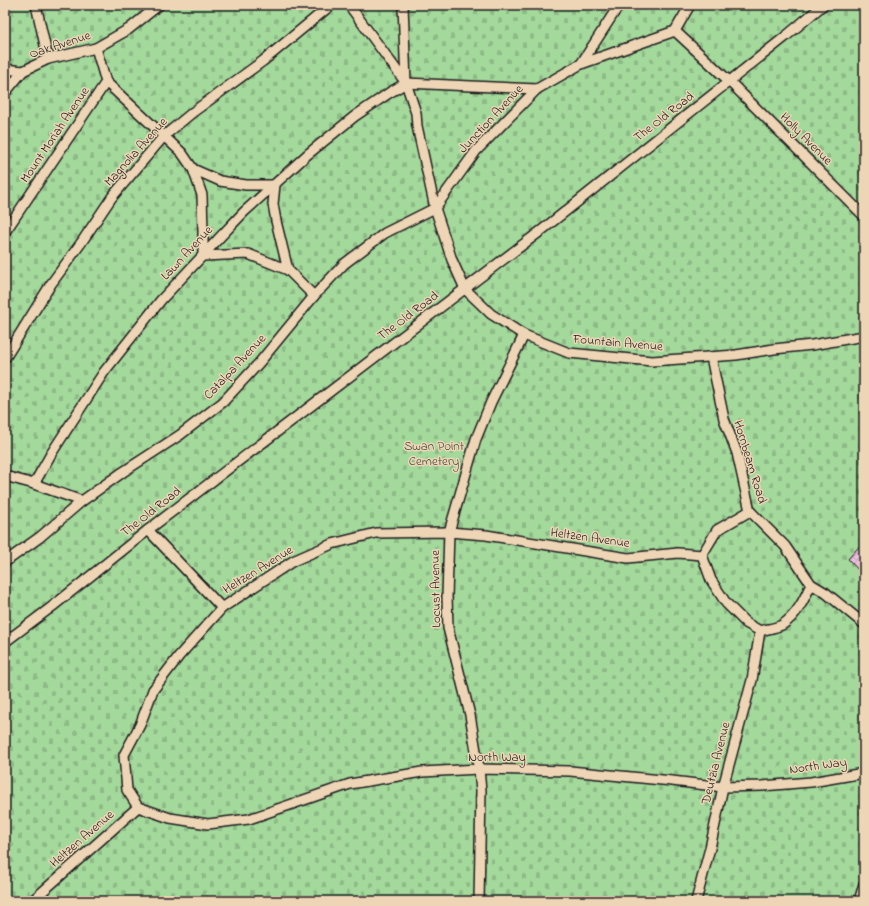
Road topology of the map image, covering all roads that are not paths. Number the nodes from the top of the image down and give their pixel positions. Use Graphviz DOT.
graph roads {
  1 [pos="36,5"];
  2 [pos="159,5"];
  3 [pos="331,5"];
  4 [pos="349,5"];
  5 [pos="403,5"];
  6 [pos="620,5"];
  7 [pos="690,5"];
  8 [pos="823,5"];
  9 [pos="675,31"];
  10 [pos="96,48"];
  11 [pos="48,59"];
  12 [pos="581,64"];
  13 [pos="5,69"];
  14 [pos="23,71"];
  15 [pos="729,81"];
  16 [pos="106,82"];
  17 [pos="406,83"];
  18 [pos="537,89"];
  19 [pos="5,93"];
  20 [pos="164,136"];
  21 [pos="193,170"];
  22 [pos="275,185"];
  23 [pos="435,208"];
  24 [pos="864,216"];
  25 [pos="5,232"];
  26 [pos="203,256"];
  27 [pos="288,270"];
  28 [pos="465,289"];
  29 [pos="314,296"];
  30 [pos="524,335"];
  31 [pos="864,336"];
  32 [pos="711,357"];
  33 [pos="5,358"];
  34 [pos="5,476"];
  35 [pos="34,484"];
  36 [pos="82,501"];
  37 [pos="750,511"];
  38 [pos="148,530"];
  39 [pos="449,532"];
  40 [pos="702,555"];
  41 [pos="5,562"];
  42 [pos="811,584"];
  43 [pos="222,608"];
  44 [pos="864,624"];
  45 [pos="760,631"];
  46 [pos="5,642"];
  47 [pos="479,769"];
  48 [pos="864,773"];
  49 [pos="723,787"];
  50 [pos="138,807"];
  51 [pos="864,884"];
  52 [pos="32,901"];
  53 [pos="479,901"];
  54 [pos="696,901"];
  55 [pos="859,901"];
  1 -- 11 [label="lane"];
  2 -- 10 [label="lane, Oak Avenue"];
  3 -- 20 [label="lane, Magnolia Avenue"];
  4 -- 17 [label="lane"];
  5 -- 17 [label="lane, Fountain Avenue"];
  6 -- 12 [label="lane, Junction Avenue"];
  7 -- 9 [label="lane"];
  8 -- 15 [label="lane, The Old Road"];
  9 -- 12 [label="lane, Junction Avenue"];
  9 -- 15 [label="lane, Holly Avenue"];
  10 -- 11 [label="lane, Oak Avenue"];
  10 -- 16 [label="lane, Mount Moriah Avenue"];
  11 -- 14 [label="lane, Oak Avenue"];
  12 -- 18 [label="lane, Junction Avenue"];
  13 -- 14 [label="lane, Oak Avenue"];
  14 -- 19 [label="lane"];
  15 -- 24 [label="lane, Holly Avenue"];
  15 -- 28 [label="lane, The Old Road"];
  16 -- 20 [label="lane"];
  16 -- 25 [label="lane, Mount Moriah Avenue"];
  17 -- 18 [label="lane"];
  17 -- 22 [label="lane, Lawn Avenue"];
  17 -- 23 [label="lane, Fountain Avenue"];
  18 -- 23 [label="lane, Junction Avenue"];
  20 -- 21 [label="lane"];
  20 -- 33 [label="lane, Magnolia Avenue"];
  21 -- 22 [label="lane"];
  21 -- 26 [label="lane"];
  22 -- 26 [label="lane, Lawn Avenue"];
  22 -- 27 [label="lane"];
  23 -- 28 [label="lane, Fountain Avenue"];
  23 -- 29 [label="lane, Catalpa Avenue"];
  26 -- 27 [label="lane"];
  26 -- 35 [label="lane, Lawn Avenue"];
  27 -- 29 [label="lane"];
  28 -- 30 [label="lane, Fountain Avenue"];
  28 -- 38 [label="lane, The Old Road"];
  29 -- 36 [label="lane, Catalpa Avenue"];
  30 -- 32 [label="lane, Fountain Avenue"];
  30 -- 39 [label="lane, Locust Avenue"];
  31 -- 32 [label="lane, Fountain Avenue"];
  32 -- 37 [label="lane, Hornbeam Road"];
  34 -- 35 [label="lane"];
  35 -- 36 [label="lane"];
  36 -- 41 [label="lane, Catalpa Avenue"];
  37 -- 40 [label="lane"];
  37 -- 42 [label="lane, Hornbeam Road"];
  38 -- 43 [label="lane"];
  38 -- 46 [label="lane, The Old Road"];
  39 -- 40 [label="lane, Heltzen Avenue"];
  39 -- 43 [label="lane, Heltzen Avenue"];
  39 -- 47 [label="lane, Locust Avenue"];
  40 -- 45 [label="lane"];
  42 -- 44 [label="lane, Hornbeam Road"];
  42 -- 45 [label="lane"];
  43 -- 50 [label="lane, Heltzen Avenue"];
  45 -- 49 [label="lane, Deutzia Avenue"];
  47 -- 49 [label="lane, North Way"];
  47 -- 50 [label="lane, North Way"];
  47 -- 53 [label="lane, Locust Avenue"];
  48 -- 49 [label="lane, North Way"];
  49 -- 54 [label="lane, Deutzia Avenue"];
  50 -- 52 [label="lane, Heltzen Avenue"];
  51 -- 55 [label="lane"];
}
